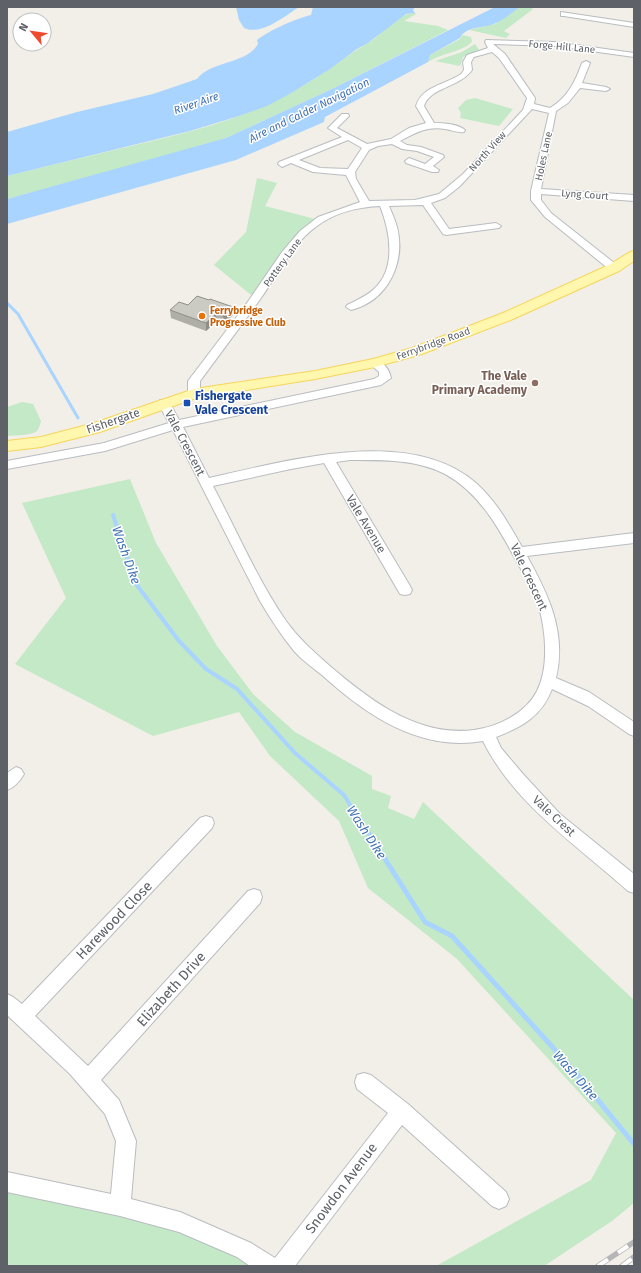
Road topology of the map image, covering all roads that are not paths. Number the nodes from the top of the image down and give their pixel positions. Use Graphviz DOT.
graph roads {
  1 [pos="564,14"];
  2 [pos="634,25"];
  3 [pos="491,45"];
  4 [pos="634,56"];
  5 [pos="586,63"];
  6 [pos="578,84"];
  7 [pos="606,89"];
  8 [pos="529,106"];
  9 [pos="550,110"];
  10 [pos="345,116"];
  11 [pos="468,124"];
  12 [pos="432,126"];
  13 [pos="348,137"];
  14 [pos="393,141"];
  15 [pos="367,147"];
  16 [pos="292,160"];
  17 [pos="409,162"];
  18 [pos="282,164"];
  19 [pos="426,167"];
  20 [pos="436,170"];
  21 [pos="350,172"];
  22 [pos="443,195"];
  23 [pos="536,195"];
  24 [pos="634,198"];
  25 [pos="426,202"];
  26 [pos="383,203"];
  27 [pos="366,204"];
  28 [pos="496,226"];
  29 [pos="634,255"];
  30 [pos="614,268"];
  31 [pos="351,307"];
  32 [pos="375,363"];
  33 [pos="218,389"];
  34 [pos="194,394"];
  35 [pos="164,403"];
  36 [pos="176,425"];
  37 [pos="7,446"];
  38 [pos="328,459"];
  39 [pos="7,465"];
  40 [pos="206,483"];
  41 [pos="634,538"];
  42 [pos="518,552"];
  43 [pos="405,590"];
  44 [pos="549,681"];
  45 [pos="634,730"];
  46 [pos="487,735"];
  47 [pos="206,823"];
  48 [pos="634,885"];
  49 [pos="254,898"];
  50 [pos="7,1004"];
  51 [pos="22,1017"];
  52 [pos="88,1080"];
  53 [pos="364,1082"];
  54 [pos="401,1111"];
  55 [pos="7,1182"];
  56 [pos="500,1199"];
  57 [pos="120,1206"];
  58 [pos="269,1266"];
  59 [pos="282,1266"];
  1 -- 2 [label="street"];
  3 -- 4 [label="street, Forge Hill Lane"];
  3 -- 8 [label="street"];
  3 -- 12 [label="street, Forge Hill Lane"];
  5 -- 6 [label="street"];
  6 -- 7 [label="street"];
  6 -- 9 [label="street"];
  8 -- 9 [label="street"];
  8 -- 22 [label="street, North View"];
  9 -- 23 [label="street, Holes Lane"];
  10 -- 13 [label="street"];
  11 -- 12 [label="street"];
  12 -- 14 [label="street"];
  13 -- 15 [label="street"];
  13 -- 16 [label="street"];
  14 -- 15 [label="street"];
  14 -- 19 [label="street"];
  15 -- 21 [label="street"];
  16 -- 18 [label="street"];
  16 -- 21 [label="street"];
  17 -- 19 [label="street"];
  19 -- 20 [label="street"];
  21 -- 27 [label="street"];
  22 -- 25 [label="street, Pottery Lane"];
  23 -- 24 [label="street, Lyng Court"];
  23 -- 30 [label="street"];
  25 -- 26 [label="street, Pottery Lane"];
  25 -- 28 [label="street"];
  26 -- 27 [label="street, Pottery Lane"];
  26 -- 31 [label="street"];
  27 -- 34 [label="street, Pottery Lane"];
  29 -- 30 [label="main road, Ferrybridge Road"];
  30 -- 32 [label="main road, Ferrybridge Road"];
  32 -- 33 [label="main road, Ferrybridge Road"];
  32 -- 36 [label="street, Fishergate"];
  33 -- 34 [label="main road, Fishergate"];
  34 -- 35 [label="main road, Fishergate"];
  35 -- 36 [label="street, Vale Crescent"];
  35 -- 37 [label="main road, Fishergate"];
  36 -- 39 [label="street, Fishergate"];
  36 -- 40 [label="street, Vale Crescent"];
  38 -- 40 [label="street, Vale Crescent"];
  38 -- 42 [label="street, Vale Crescent"];
  38 -- 43 [label="street, Vale Avenue"];
  40 -- 46 [label="street, Vale Crescent"];
  41 -- 42 [label="street"];
  42 -- 44 [label="street, Vale Crescent"];
  44 -- 45 [label="street"];
  44 -- 46 [label="street, Vale Crescent"];
  46 -- 48 [label="street, Vale Crest"];
  47 -- 51 [label="street, Harewood Close"];
  49 -- 52 [label="street, Elizabeth Drive"];
  50 -- 51 [label="street"];
  51 -- 52 [label="street"];
  52 -- 57 [label="street"];
  53 -- 54 [label="street"];
  54 -- 56 [label="street"];
  54 -- 59 [label="street, Snowdon Avenue"];
  55 -- 57 [label="street"];
  57 -- 58 [label="street"];
}
